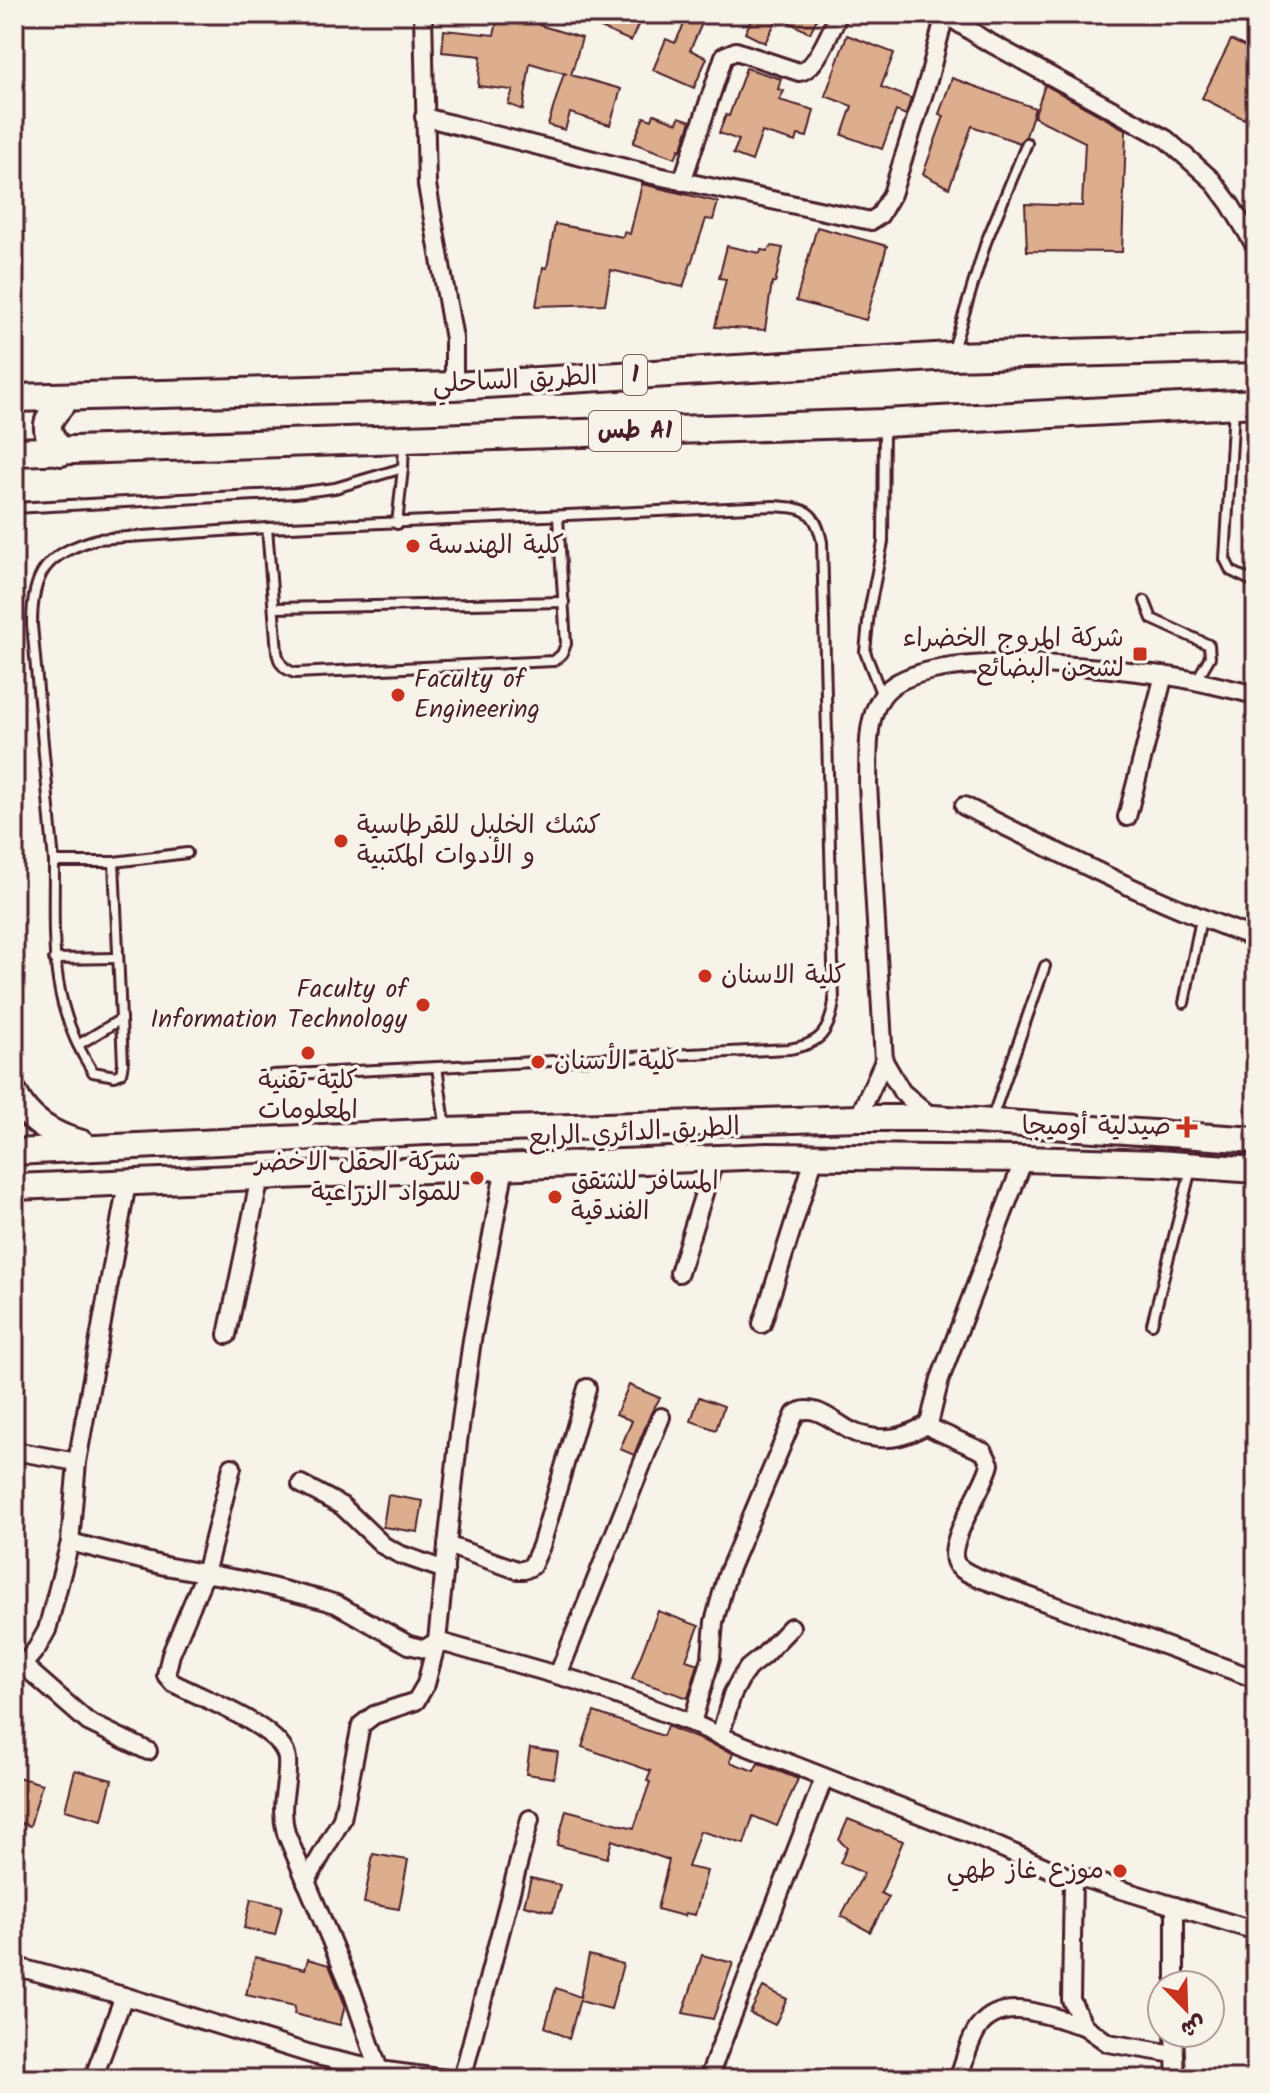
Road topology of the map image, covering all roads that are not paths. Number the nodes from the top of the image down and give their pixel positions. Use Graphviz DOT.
graph roads {
  1 [pos="423,14"];
  2 [pos="839,14"];
  3 [pos="945,14"];
  4 [pos="424,117"];
  5 [pos="1027,143"];
  6 [pos="682,182"];
  7 [pos="1256,247"];
  8 [pos="1256,348"];
  9 [pos="951,356"];
  10 [pos="454,386"];
  11 [pos="67,397"];
  12 [pos="14,398"];
  13 [pos="1245,403"];
  14 [pos="884,423"];
  15 [pos="405,439"];
  16 [pos="14,452"];
  17 [pos="61,452"];
  18 [pos="403,468"];
  19 [pos="14,508"];
  20 [pos="558,517"];
  21 [pos="397,524"];
  22 [pos="267,528"];
  23 [pos="1256,583"];
  24 [pos="1145,601"];
  25 [pos="564,602"];
  26 [pos="275,608"];
  27 [pos="1164,675"];
  28 [pos="1196,682"];
  29 [pos="1256,695"];
  30 [pos="882,696"];
  31 [pos="964,806"];
  32 [pos="1127,817"];
  33 [pos="187,853"];
  34 [pos="54,862"];
  35 [pos="114,862"];
  36 [pos="1201,919"];
  37 [pos="1256,938"];
  38 [pos="118,958"];
  39 [pos="54,959"];
  40 [pos="1045,966"];
  41 [pos="1184,1003"];
  42 [pos="121,1019"];
  43 [pos="78,1045"];
  44 [pos="884,1061"];
  45 [pos="437,1067"];
  46 [pos="272,1075"];
  47 [pos="14,1092"];
  48 [pos="858,1118"];
  49 [pos="933,1118"];
  50 [pos="990,1122"];
  51 [pos="446,1131"];
  52 [pos="1256,1140"];
  53 [pos="100,1147"];
  54 [pos="14,1152"];
  55 [pos="815,1156"];
  56 [pos="715,1158"];
  57 [pos="1024,1159"];
  58 [pos="1192,1165"];
  59 [pos="505,1167"];
  60 [pos="1256,1170"];
  61 [pos="260,1177"];
  62 [pos="127,1183"];
  63 [pos="14,1187"];
  64 [pos="679,1273"];
  65 [pos="762,1324"];
  66 [pos="1152,1324"];
  67 [pos="227,1335"];
  68 [pos="587,1388"];
  69 [pos="661,1417"];
  70 [pos="929,1424"];
  71 [pos="14,1451"];
  72 [pos="77,1462"];
  73 [pos="232,1467"];
  74 [pos="301,1484"];
  75 [pos="70,1542"];
  76 [pos="447,1545"];
  77 [pos="445,1570"];
  78 [pos="205,1574"];
  79 [pos="791,1627"];
  80 [pos="437,1641"];
  81 [pos="19,1671"];
  82 [pos="558,1675"];
  83 [pos="1256,1679"];
  84 [pos="692,1723"];
  85 [pos="720,1736"];
  86 [pos="148,1751"];
  87 [pos="824,1778"];
  88 [pos="530,1819"];
  89 [pos="1073,1879"];
  90 [pos="306,1882"];
  91 [pos="1175,1906"];
  92 [pos="1256,1931"];
  93 [pos="14,1966"];
  94 [pos="1175,1969"];
  95 [pos="124,1996"];
  96 [pos="1084,2026"];
  97 [pos="1174,2049"];
  98 [pos="1174,2054"];
  99 [pos="375,2074"];
  100 [pos="419,2077"];
  101 [pos="93,2079"];
  102 [pos="446,2079"];
  103 [pos="462,2079"];
  104 [pos="708,2079"];
  105 [pos="958,2079"];
  106 [pos="1176,2079"];
  1 -- 4 [label="street"];
  2 -- 6 [label="street"];
  3 -- 6 [label="street"];
  3 -- 7 [label="street"];
  4 -- 6 [label="street"];
  4 -- 10 [label="street"];
  5 -- 9 [label="lane"];
  8 -- 9 [label="highway, الطريق الساحلي / 1"];
  9 -- 10 [label="highway, الطريق الساحلي / 1"];
  10 -- 11 [label="highway, الطريق الساحلي / 1"];
  11 -- 12 [label="highway, الطريق الساحلي / 1"];
  11 -- 17 [label="highway"];
  13 -- 14 [label="highway, الطريق الساحلي / طس A1"];
  13 -- 23 [label="lane"];
  14 -- 15 [label="highway, الطريق الساحلي / طس A1"];
  14 -- 30 [label="lane"];
  15 -- 17 [label="highway, الطريق الساحلي / طس A1"];
  15 -- 18 [label="lane"];
  16 -- 17 [label="highway, الطريق الساحلي / طس A1"];
  18 -- 19 [label="lane"];
  18 -- 21 [label="lane"];
  20 -- 21 [label="lane"];
  20 -- 25 [label="lane"];
  20 -- 45 [label="lane"];
  21 -- 22 [label="lane"];
  22 -- 26 [label="lane"];
  22 -- 34 [label="lane"];
  24 -- 28 [label="lane"];
  25 -- 26 [label="lane"];
  25 -- 26 [label="lane"];
  27 -- 28 [label="street"];
  27 -- 30 [label="street"];
  27 -- 32 [label="street"];
  28 -- 29 [label="street"];
  30 -- 44 [label="street"];
  31 -- 36 [label="street"];
  33 -- 35 [label="lane"];
  34 -- 35 [label="lane"];
  34 -- 39 [label="lane"];
  35 -- 38 [label="lane"];
  36 -- 37 [label="street"];
  36 -- 41 [label="lane"];
  38 -- 39 [label="lane"];
  38 -- 42 [label="lane"];
  39 -- 43 [label="lane"];
  40 -- 50 [label="lane"];
  42 -- 43 [label="lane"];
  42 -- 43 [label="lane"];
  44 -- 48 [label="street"];
  44 -- 49 [label="street"];
  45 -- 46 [label="lane"];
  45 -- 51 [label="lane"];
  47 -- 53 [label="main road"];
  48 -- 49 [label="main road, الطريق الدائري الرابع"];
  48 -- 51 [label="main road, الطريق الدائري الرابع"];
  49 -- 50 [label="main road, الطريق الدائري الرابع"];
  50 -- 52 [label="main road, الطريق الدائري الرابع"];
  51 -- 53 [label="main road, الطريق الدائري الرابع"];
  53 -- 54 [label="main road, الطريق الدائري الرابع"];
  55 -- 56 [label="main road, الطريق الدائري الرابع"];
  55 -- 57 [label="main road, الطريق الدائري الرابع"];
  55 -- 65 [label="street"];
  56 -- 59 [label="main road, الطريق الدائري الرابع"];
  56 -- 64 [label="street"];
  57 -- 58 [label="main road, الطريق الدائري الرابع"];
  57 -- 70 [label="street"];
  58 -- 60 [label="main road, الطريق الدائري الرابع"];
  58 -- 66 [label="lane"];
  59 -- 61 [label="main road, الطريق الدائري الرابع"];
  59 -- 76 [label="street"];
  61 -- 62 [label="main road, الطريق الدائري الرابع"];
  61 -- 67 [label="street"];
  62 -- 63 [label="main road, الطريق الدائري الرابع"];
  62 -- 72 [label="street"];
  68 -- 76 [label="street"];
  69 -- 82 [label="street"];
  70 -- 83 [label="street"];
  70 -- 84 [label="street"];
  71 -- 72 [label="street"];
  72 -- 75 [label="street"];
  73 -- 78 [label="street"];
  74 -- 77 [label="street"];
  75 -- 78 [label="street"];
  75 -- 81 [label="street"];
  76 -- 77 [label="street"];
  77 -- 80 [label="street"];
  78 -- 80 [label="street"];
  78 -- 90 [label="street"];
  79 -- 85 [label="street"];
  80 -- 82 [label="street"];
  80 -- 90 [label="street"];
  81 -- 86 [label="street"];
  82 -- 84 [label="street"];
  84 -- 85 [label="street"];
  85 -- 87 [label="street"];
  87 -- 89 [label="street"];
  87 -- 104 [label="street"];
  88 -- 103 [label="street"];
  89 -- 91 [label="street"];
  89 -- 96 [label="street"];
  90 -- 99 [label="street"];
  91 -- 92 [label="street"];
  91 -- 94 [label="street"];
  93 -- 95 [label="street"];
  95 -- 99 [label="street"];
  95 -- 101 [label="street"];
  96 -- 98 [label="street"];
  96 -- 105 [label="street"];
  97 -- 98 [label="street"];
  98 -- 106 [label="street"];
  99 -- 100 [label="street"];
  100 -- 102 [label="street"];
}
